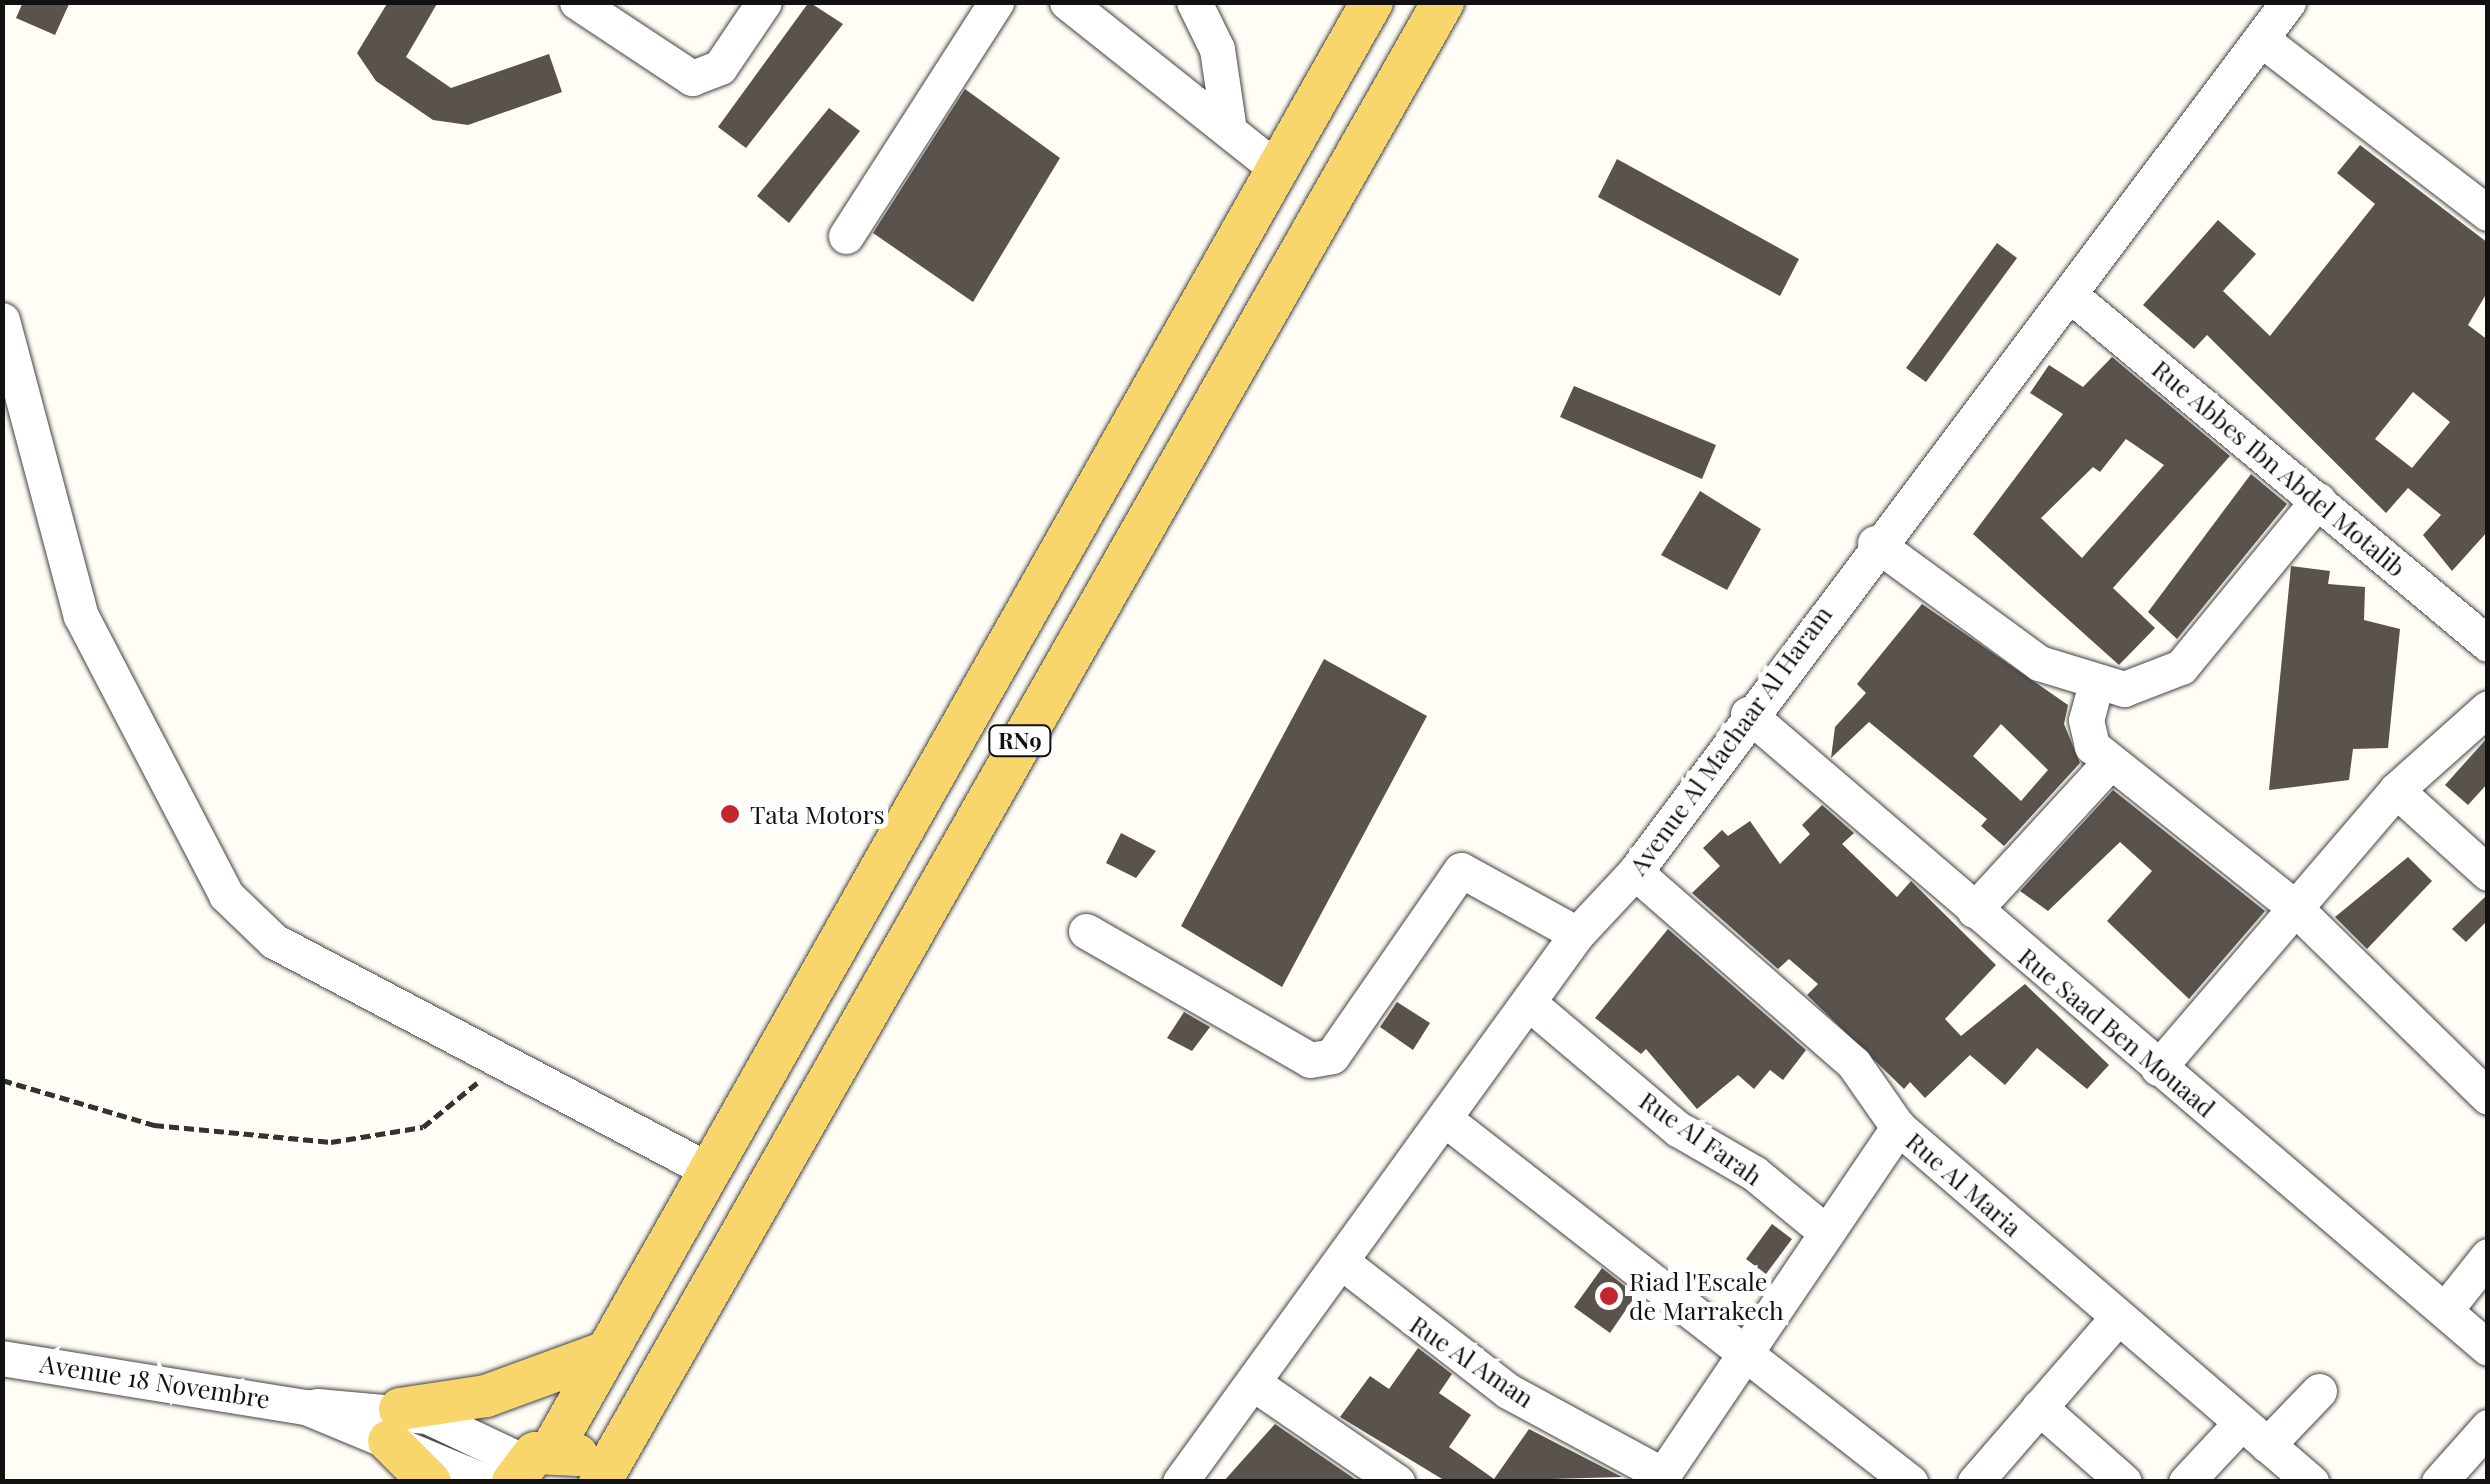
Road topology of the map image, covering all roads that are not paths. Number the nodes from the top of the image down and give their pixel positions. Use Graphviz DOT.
graph roads {
  1 [pos="577,2"];
  2 [pos="764,2"];
  3 [pos="996,2"];
  4 [pos="1067,2"];
  5 [pos="1194,2"];
  6 [pos="1372,2"];
  7 [pos="1443,2"];
  8 [pos="2288,2"];
  9 [pos="2261,39"];
  10 [pos="1228,130"];
  11 [pos="1277,169"];
  12 [pos="2488,212"];
  13 [pos="846,236"];
  14 [pos="2069,294"];
  15 [pos="2,320"];
  16 [pos="2318,500"];
  17 [pos="1876,542"];
  18 [pos="2488,644"];
  19 [pos="2096,686"];
  20 [pos="2488,708"];
  21 [pos="1748,714"];
  22 [pos="2110,762"];
  23 [pos="2396,790"];
  24 [pos="1635,872"];
  25 [pos="2488,874"];
  26 [pos="2292,905"];
  27 [pos="1974,910"];
  28 [pos="1086,931"];
  29 [pos="1577,934"];
  30 [pos="1530,1004"];
  31 [pos="2158,1068"];
  32 [pos="2488,1097"];
  33 [pos="1446,1120"];
  34 [pos="1898,1127"];
  35 [pos="708,1170"];
  36 [pos="1827,1233"];
  37 [pos="2488,1256"];
  38 [pos="1343,1263"];
  39 [pos="2445,1310"];
  40 [pos="2118,1317"];
  41 [pos="2488,1348"];
  42 [pos="606,1352"];
  43 [pos="1746,1353"];
  44 [pos="2,1358"];
  45 [pos="1253,1382"];
  46 [pos="2320,1391"];
  47 [pos="2040,1407"];
  48 [pos="395,1425"];
  49 [pos="2488,1428"];
  50 [pos="2254,1434"];
  51 [pos="1870,1446"];
  52 [pos="529,1464"];
  53 [pos="1660,1478"];
  54 [pos="430,1482"];
  55 [pos="486,1482"];
  56 [pos="600,1482"];
  57 [pos="1180,1482"];
  58 [pos="1397,1482"];
  59 [pos="1872,1482"];
  60 [pos="1910,1482"];
  61 [pos="1974,1482"];
  62 [pos="2124,1482"];
  63 [pos="2186,1482"];
  64 [pos="2311,1482"];
  65 [pos="2440,1482"];
  1 -- 2 [label="street"];
  3 -- 13 [label="street"];
  4 -- 10 [label="street"];
  5 -- 10 [label="street"];
  6 -- 11 [label="main road, RN9"];
  7 -- 56 [label="main road, RN9"];
  8 -- 9 [label="street, Avenue Al Machaar Al Haram"];
  9 -- 12 [label="street"];
  9 -- 14 [label="street, Avenue Al Machaar Al Haram"];
  10 -- 11 [label="street"];
  11 -- 35 [label="main road, RN9"];
  14 -- 16 [label="street, Rue Abbes Ibn Abdel Motalib"];
  14 -- 17 [label="street, Avenue Al Machaar Al Haram"];
  15 -- 35 [label="street"];
  16 -- 18 [label="street, Rue Abbes Ibn Abdel Motalib"];
  16 -- 19 [label="street"];
  17 -- 19 [label="street"];
  17 -- 21 [label="street, Avenue Al Machaar Al Haram"];
  19 -- 22 [label="street"];
  20 -- 23 [label="street"];
  21 -- 24 [label="street, Avenue Al Machaar Al Haram"];
  21 -- 27 [label="street, Rue Saad Ben Mouaad"];
  22 -- 26 [label="street"];
  22 -- 27 [label="street"];
  23 -- 25 [label="street"];
  23 -- 26 [label="street"];
  24 -- 29 [label="street, Avenue Al Machaar Al Haram"];
  24 -- 34 [label="street, Rue Al Maria"];
  26 -- 31 [label="street"];
  26 -- 32 [label="street"];
  27 -- 31 [label="street, Rue Saad Ben Mouaad"];
  28 -- 29 [label="street"];
  29 -- 30 [label="street, Avenue Al Machaar Al Haram"];
  30 -- 33 [label="street, Avenue Al Machaar Al Haram"];
  30 -- 36 [label="street, Rue Al Farah"];
  31 -- 39 [label="street, Rue Saad Ben Mouaad"];
  33 -- 38 [label="street, Avenue Al Machaar Al Haram"];
  33 -- 43 [label="street"];
  34 -- 36 [label="street, Rue Al Aman"];
  34 -- 40 [label="street, Rue Al Maria"];
  35 -- 42 [label="main road, RN9"];
  36 -- 43 [label="street, Rue Al Aman"];
  37 -- 39 [label="street"];
  38 -- 45 [label="street, Avenue Al Machaar Al Haram"];
  38 -- 53 [label="street, Rue Al Aman"];
  39 -- 41 [label="street, Rue Saad Ben Mouaad"];
  40 -- 47 [label="street"];
  40 -- 50 [label="street, Rue Al Maria"];
  42 -- 48 [label="main road"];
  42 -- 52 [label="main road, RN9"];
  43 -- 51 [label="street"];
  43 -- 53 [label="street, Rue Al Aman"];
  44 -- 48 [label="street, Avenue 18 Novembre"];
  45 -- 57 [label="street, Avenue Al Machaar Al Haram"];
  45 -- 58 [label="street"];
  46 -- 50 [label="street"];
  47 -- 61 [label="street"];
  47 -- 62 [label="street"];
  48 -- 52 [label="street, Avenue 18 Novembre"];
  48 -- 54 [label="main road"];
  48 -- 55 [label="street, Avenue 18 Novembre"];
  49 -- 65 [label="street"];
  50 -- 63 [label="street"];
  50 -- 64 [label="street, Rue Al Maria"];
  51 -- 59 [label="street"];
  51 -- 60 [label="street"];
  52 -- 56 [label="main road, RN9"];
}
